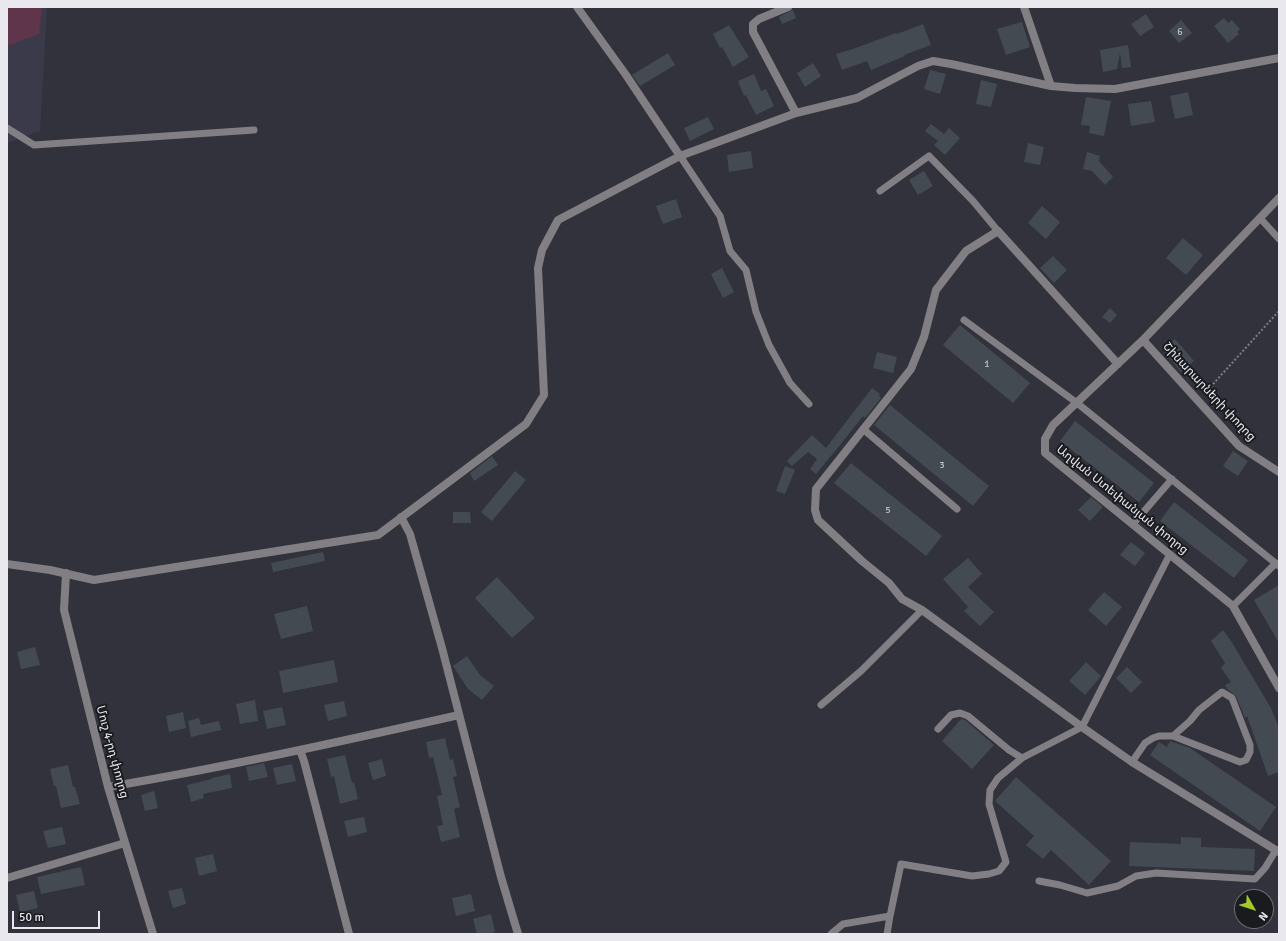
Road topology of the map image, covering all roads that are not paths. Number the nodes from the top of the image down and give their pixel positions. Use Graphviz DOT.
graph roads {
  1 [pos="577,7"];
  2 [pos="788,7"];
  3 [pos="1024,7"];
  4 [pos="1279,58"];
  5 [pos="1051,86"];
  6 [pos="796,113"];
  7 [pos="7,128"];
  8 [pos="254,130"];
  9 [pos="680,156"];
  10 [pos="880,191"];
  11 [pos="1279,198"];
  12 [pos="1260,218"];
  13 [pos="998,231"];
  14 [pos="1279,239"];
  15 [pos="964,320"];
  16 [pos="1143,340"];
  17 [pos="1118,364"];
  18 [pos="1077,402"];
  19 [pos="809,404"];
  20 [pos="863,429"];
  21 [pos="1279,472"];
  22 [pos="1172,479"];
  23 [pos="957,509"];
  24 [pos="401,517"];
  25 [pos="1133,524"];
  26 [pos="1170,554"];
  27 [pos="7,564"];
  28 [pos="1278,564"];
  29 [pos="66,573"];
  30 [pos="1233,606"];
  31 [pos="922,610"];
  32 [pos="1279,688"];
  33 [pos="821,705"];
  34 [pos="459,715"];
  35 [pos="1082,727"];
  36 [pos="938,729"];
  37 [pos="1173,736"];
  38 [pos="300,750"];
  39 [pos="1022,758"];
  40 [pos="1132,762"];
  41 [pos="108,787"];
  42 [pos="126,843"];
  43 [pos="1278,851"];
  44 [pos="7,878"];
  45 [pos="1039,881"];
  46 [pos="890,916"];
  47 [pos="153,934"];
  48 [pos="349,934"];
  49 [pos="518,934"];
  50 [pos="831,934"];
  51 [pos="886,934"];
  1 -- 9 [label="street"];
  2 -- 6 [label="street"];
  3 -- 5 [label="street"];
  4 -- 5 [label="street"];
  5 -- 6 [label="street"];
  6 -- 9 [label="street"];
  7 -- 8 [label="lane"];
  9 -- 19 [label="lane"];
  9 -- 24 [label="street"];
  10 -- 13 [label="lane"];
  11 -- 12 [label="street, Աղվան Ստեփանյան փողոց"];
  12 -- 14 [label="lane"];
  12 -- 16 [label="street, Աղվան Ստեփանյան փողոց"];
  13 -- 17 [label="street"];
  13 -- 20 [label="street"];
  15 -- 18 [label="lane"];
  16 -- 17 [label="street, Աղվան Ստեփանյան փողոց"];
  16 -- 21 [label="street, Շինարարների փողոց"];
  17 -- 18 [label="street, Աղվան Ստեփանյան փողոց"];
  18 -- 22 [label="lane"];
  18 -- 25 [label="street, Աղվան Ստեփանյան փողոց"];
  20 -- 23 [label="lane"];
  20 -- 31 [label="street"];
  22 -- 25 [label="lane"];
  22 -- 28 [label="lane"];
  24 -- 29 [label="street"];
  24 -- 34 [label="street"];
  25 -- 26 [label="street, Աղվան Ստեփանյան փողոց"];
  26 -- 30 [label="street, Աղվան Ստեփանյան փողոց"];
  26 -- 35 [label="lane"];
  27 -- 29 [label="street"];
  28 -- 30 [label="lane"];
  29 -- 41 [label="street, Մուշ 4-րդ փողոց"];
  30 -- 32 [label="street, Աղվան Ստեփանյան փողոց"];
  31 -- 33 [label="lane"];
  31 -- 35 [label="street"];
  34 -- 38 [label="street"];
  34 -- 49 [label="street"];
  35 -- 39 [label="lane"];
  35 -- 40 [label="street"];
  36 -- 39 [label="lane"];
  37 -- 37 [label="lane"];
  37 -- 40 [label="lane"];
  38 -- 41 [label="street"];
  38 -- 48 [label="street"];
  39 -- 46 [label="lane"];
  40 -- 43 [label="street"];
  41 -- 42 [label="street, Մուշ 4-րդ փողոց"];
  42 -- 44 [label="street"];
  42 -- 47 [label="street, Մուշ 4-րդ փողոց"];
  43 -- 45 [label="lane"];
  46 -- 50 [label="lane"];
  46 -- 51 [label="lane"];
}
